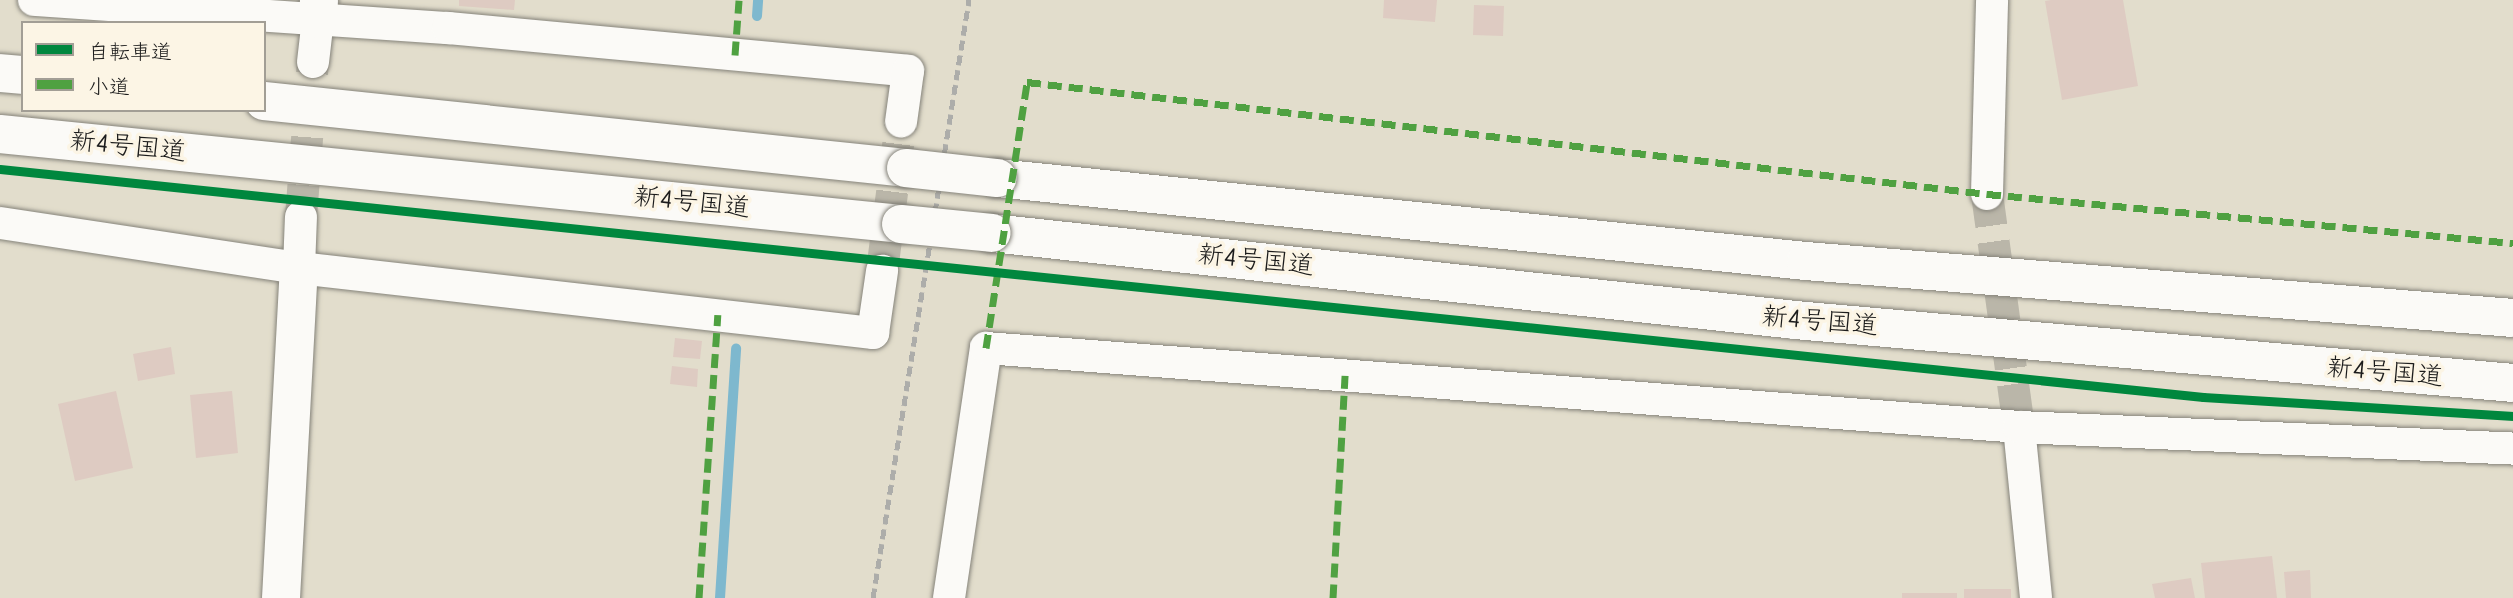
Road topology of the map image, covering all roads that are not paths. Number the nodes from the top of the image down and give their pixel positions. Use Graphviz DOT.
graph roads {
  1 [pos="34,0"];
  2 [pos="1992,0"];
  3 [pos="318,10"];
  4 [pos="313,62"];
  5 [pos="0,73"];
  6 [pos="21,75"];
  7 [pos="266,101"];
  8 [pos="901,122"];
  9 [pos="0,134"];
  10 [pos="1987,194"];
  11 [pos="301,218"];
  12 [pos="0,223"];
  13 [pos="299,268"];
  14 [pos="882,271"];
  15 [pos="2513,318"];
  16 [pos="2513,383"];
  17 [pos="2019,427"];
  18 [pos="2513,449"];
  19 [pos="281,598"];
  20 [pos="949,598"];
  21 [pos="2036,598"];
  1 -- 3 [label="street"];
  2 -- 10 [label="street"];
  3 -- 4 [label="street"];
  3 -- 8 [label="street"];
  5 -- 6 [label="main road"];
  7 -- 15 [label="main road, bridge"];
  9 -- 16 [label="main road, 新4号国道, bridge"];
  11 -- 13 [label="street"];
  12 -- 13 [label="street"];
  13 -- 14 [label="street"];
  13 -- 19 [label="main road"];
  17 -- 18 [label="street"];
  17 -- 20 [label="street"];
  17 -- 21 [label="street"];
}
